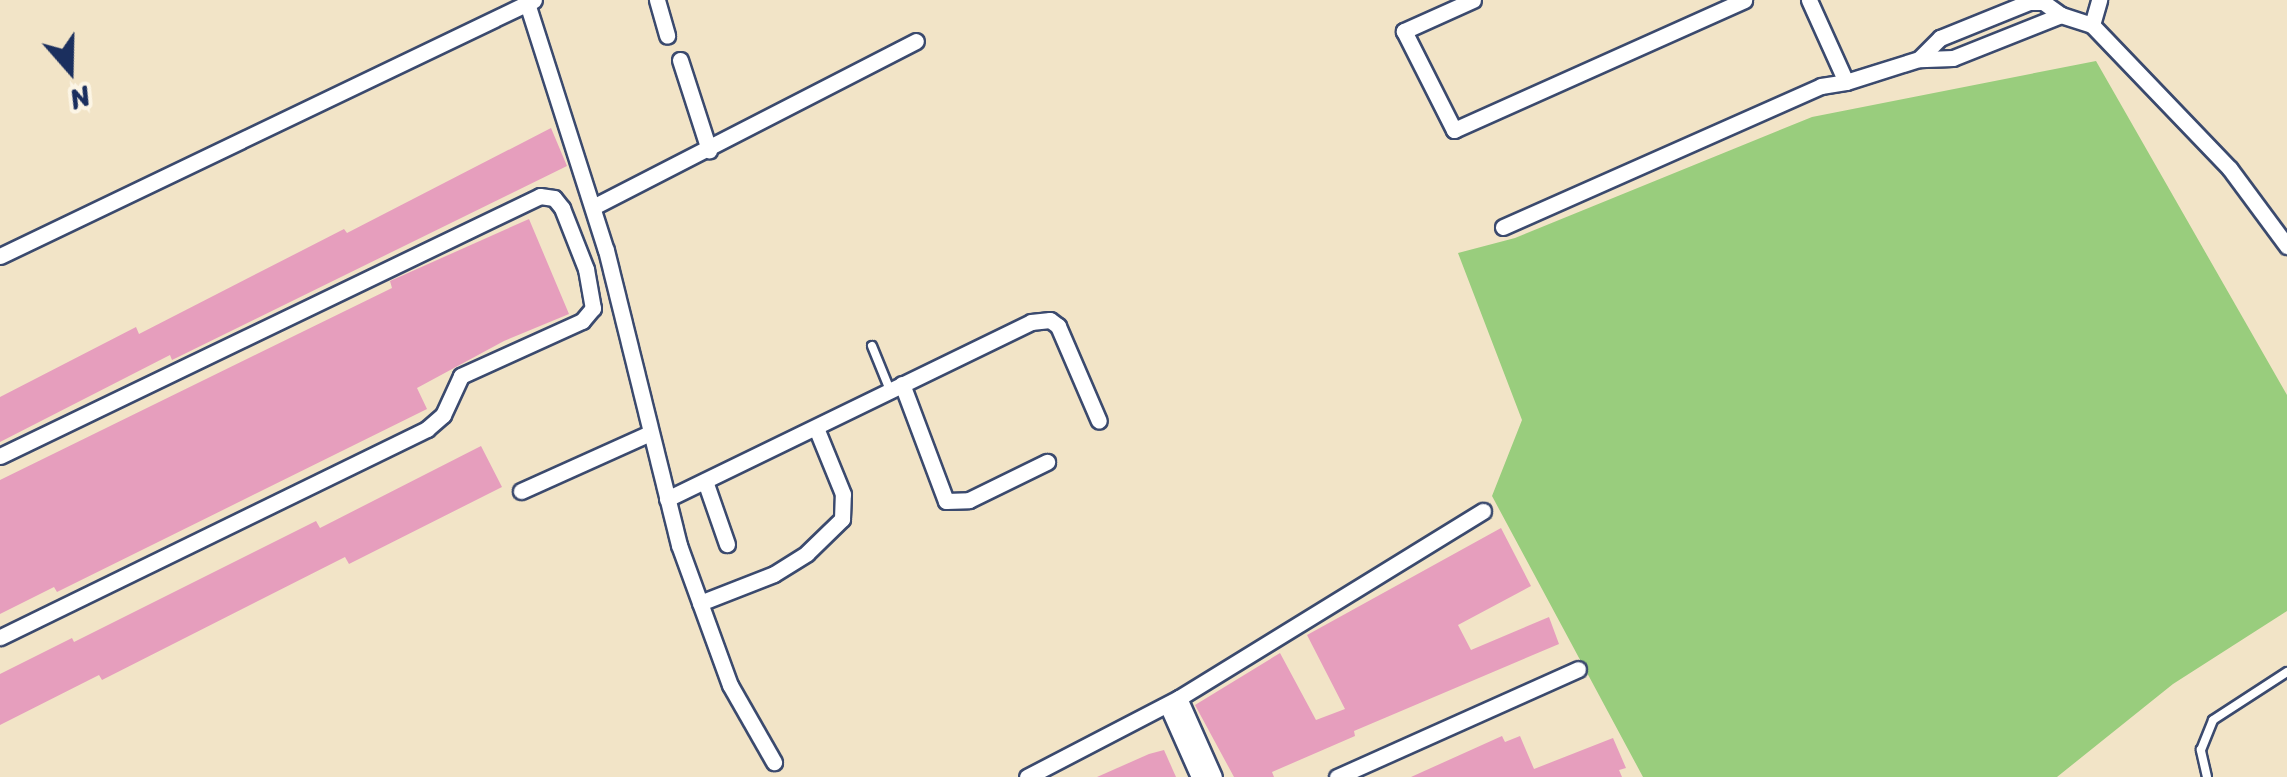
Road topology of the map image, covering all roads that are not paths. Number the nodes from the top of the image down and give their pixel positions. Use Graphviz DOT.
graph roads {
  1 [pos="657,0"];
  2 [pos="1473,0"];
  3 [pos="1744,0"];
  4 [pos="1809,0"];
  5 [pos="2099,0"];
  6 [pos="529,1"];
  7 [pos="2044,1"];
  8 [pos="2061,15"];
  9 [pos="2046,23"];
  10 [pos="2092,25"];
  11 [pos="668,36"];
  12 [pos="916,40"];
  13 [pos="1919,59"];
  14 [pos="680,60"];
  15 [pos="1846,82"];
  16 [pos="709,150"];
  17 [pos="593,206"];
  18 [pos="1503,227"];
  19 [pos="2287,246"];
  20 [pos="0,256"];
  21 [pos="872,346"];
  22 [pos="896,387"];
  23 [pos="1100,420"];
  24 [pos="816,428"];
  25 [pos="650,432"];
  26 [pos="0,456"];
  27 [pos="1046,462"];
  28 [pos="705,481"];
  29 [pos="521,491"];
  30 [pos="666,498"];
  31 [pos="1483,511"];
  32 [pos="727,544"];
  33 [pos="700,603"];
  34 [pos="0,637"];
  35 [pos="1578,669"];
  36 [pos="2287,672"];
  37 [pos="1173,701"];
  38 [pos="774,762"];
  39 [pos="1027,777"];
  40 [pos="1200,777"];
  41 [pos="1214,777"];
  42 [pos="1337,777"];
  43 [pos="2206,777"];
  1 -- 11 [label="street"];
  2 -- 3 [label="street"];
  4 -- 15 [label="street"];
  5 -- 10 [label="street"];
  6 -- 17 [label="street"];
  6 -- 20 [label="street"];
  7 -- 8 [label="street"];
  7 -- 9 [label="street"];
  7 -- 13 [label="street"];
  8 -- 9 [label="street"];
  8 -- 10 [label="street"];
  9 -- 13 [label="street"];
  10 -- 19 [label="street"];
  12 -- 16 [label="street"];
  13 -- 15 [label="street"];
  14 -- 16 [label="street"];
  15 -- 18 [label="street"];
  16 -- 17 [label="street"];
  17 -- 25 [label="street"];
  21 -- 22 [label="lane"];
  22 -- 23 [label="street"];
  22 -- 24 [label="street"];
  22 -- 27 [label="street"];
  24 -- 28 [label="street"];
  24 -- 33 [label="street"];
  25 -- 29 [label="street"];
  25 -- 30 [label="street"];
  26 -- 34 [label="street"];
  28 -- 30 [label="street"];
  28 -- 32 [label="street"];
  30 -- 33 [label="street"];
  31 -- 37 [label="street"];
  33 -- 38 [label="street"];
  35 -- 42 [label="street"];
  36 -- 43 [label="lane"];
  37 -- 39 [label="street"];
  37 -- 40 [label="street"];
  37 -- 41 [label="street"];
}
